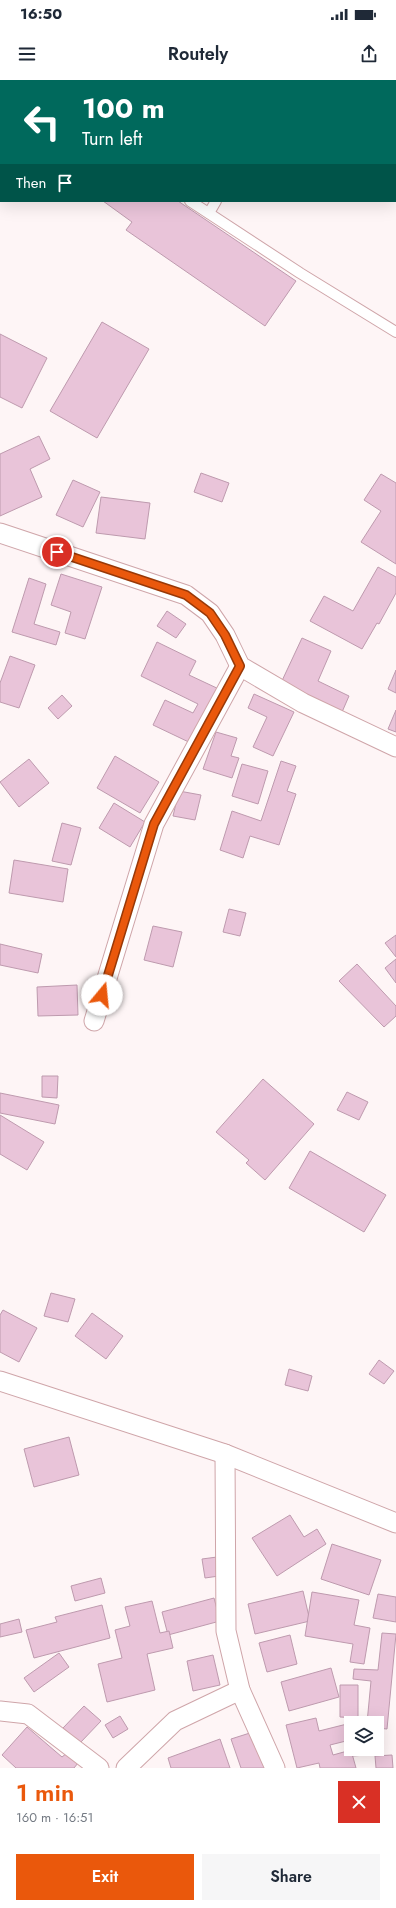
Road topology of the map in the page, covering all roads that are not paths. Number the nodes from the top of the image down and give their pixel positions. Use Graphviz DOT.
graph roads {
  1 [pos="192,202"];
  2 [pos="215,202"];
  3 [pos="209,213"];
  4 [pos="396,332"];
  5 [pos="0,533"];
  6 [pos="240,666"];
  7 [pos="396,747"];
  8 [pos="94,1021"];
  9 [pos="0,1381"];
  10 [pos="225,1454"];
  11 [pos="396,1523"];
  12 [pos="240,1690"];
  13 [pos="0,1711"];
  14 [pos="99,1768"];
  15 [pos="126,1768"];
  16 [pos="276,1768"];
  1 -- 3 [label="lane"];
  2 -- 3 [label="lane"];
  3 -- 4 [label="lane"];
  5 -- 6 [label="street"];
  6 -- 7 [label="street"];
  6 -- 8 [label="street"];
  9 -- 10 [label="street"];
  10 -- 11 [label="street"];
  10 -- 12 [label="street"];
  12 -- 15 [label="street"];
  12 -- 16 [label="street"];
  13 -- 14 [label="street"];
}
